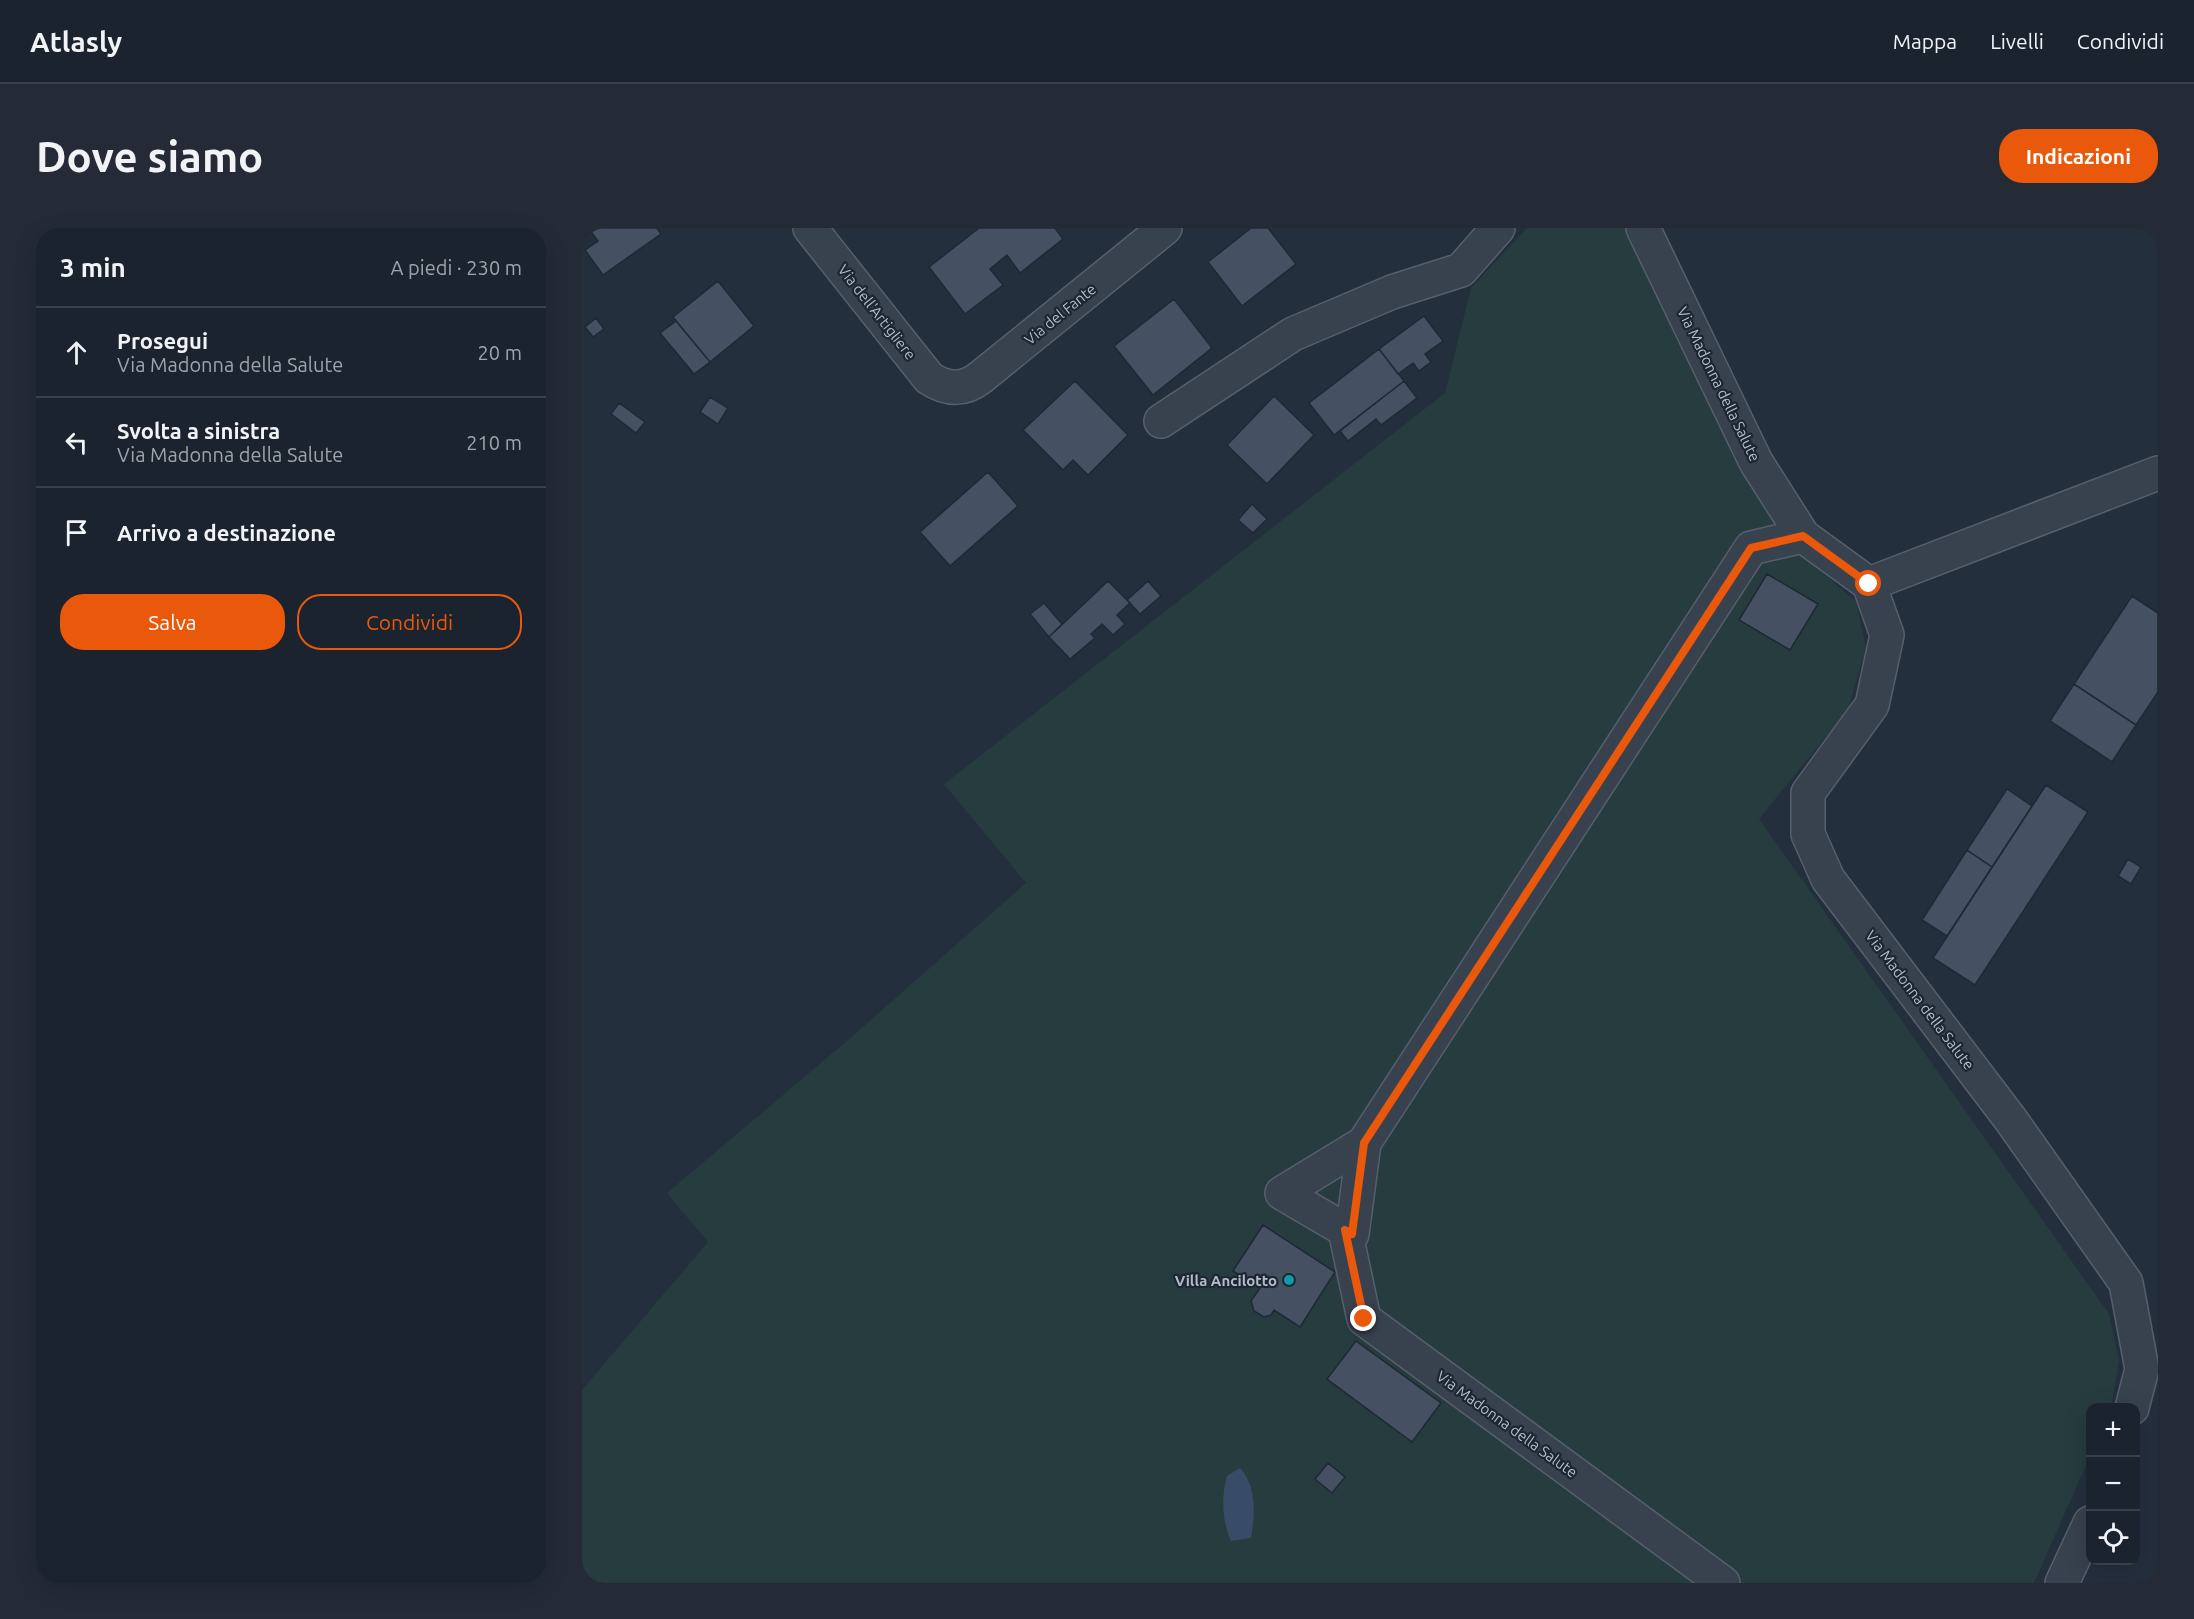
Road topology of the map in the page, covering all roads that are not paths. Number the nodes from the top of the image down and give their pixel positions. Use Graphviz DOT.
graph roads {
  1 [pos="810,228"];
  2 [pos="1165,228"];
  3 [pos="1498,228"];
  4 [pos="1643,228"];
  5 [pos="950,387"];
  6 [pos="1161,421"];
  7 [pos="2158,473"];
  8 [pos="1803,536"];
  9 [pos="1869,584"];
  10 [pos="1364,1143"];
  11 [pos="1345,1230"];
  12 [pos="2133,1403"];
  13 [pos="2086,1533"];
  14 [pos="1723,1583"];
  15 [pos="2062,1583"];
  1 -- 5 [label="street, Via dell'Artigliere"];
  2 -- 5 [label="street, Via del Fante"];
  3 -- 6 [label="street"];
  4 -- 8 [label="street, Via Madonna della Salute"];
  7 -- 9 [label="street"];
  8 -- 9 [label="street, Via Madonna della Salute"];
  8 -- 10 [label="street"];
  9 -- 12 [label="street, Via Madonna della Salute"];
  10 -- 11 [label="street"];
  10 -- 11 [label="street"];
  11 -- 14 [label="street, Via Madonna della Salute"];
  13 -- 15 [label="street"];
}
